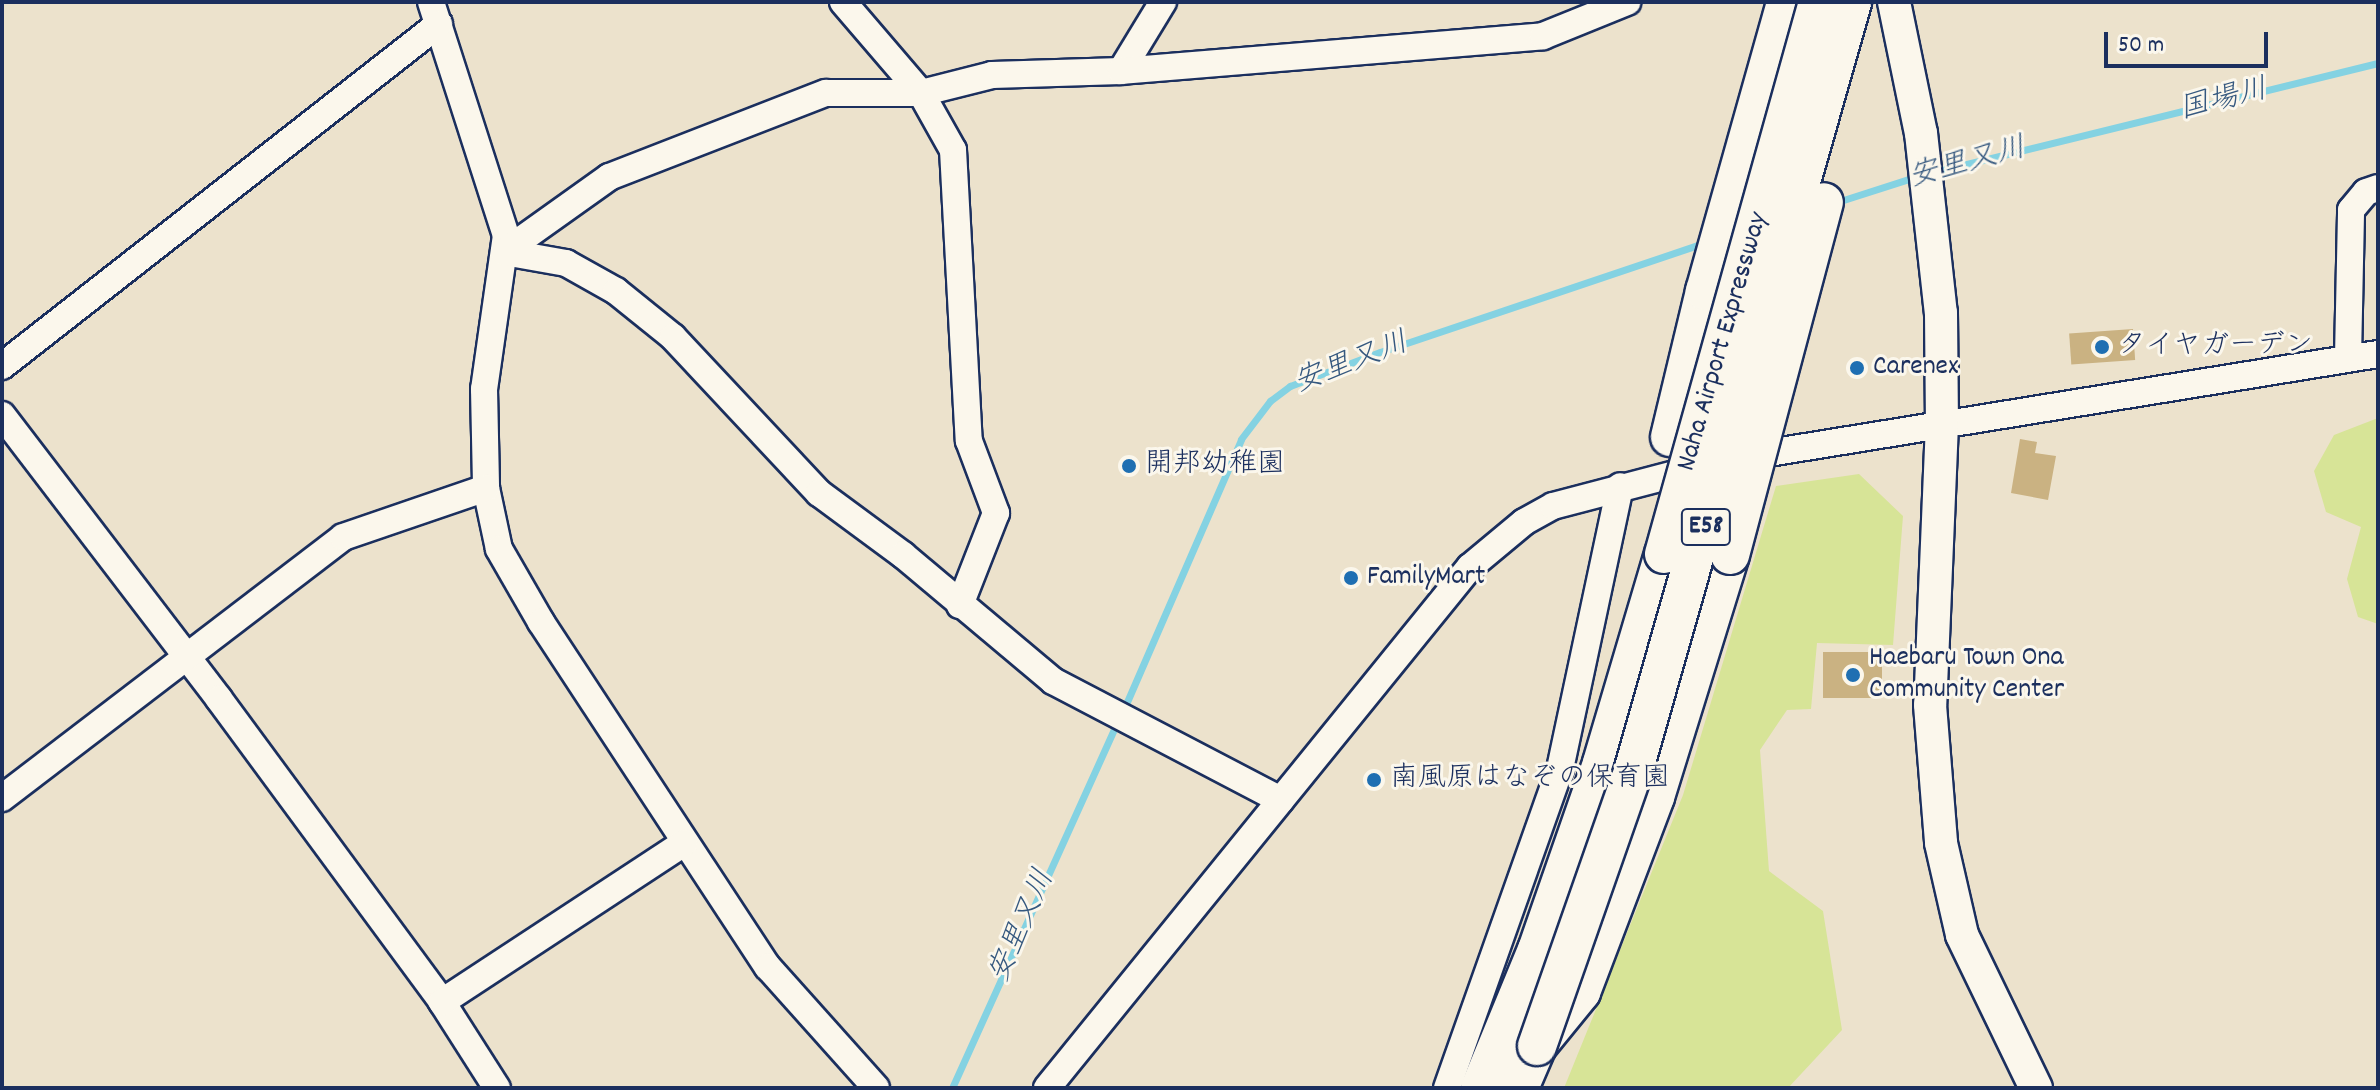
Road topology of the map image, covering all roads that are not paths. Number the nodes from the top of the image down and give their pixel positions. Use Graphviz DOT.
graph roads {
  1 [pos="843,2"];
  2 [pos="1163,2"];
  3 [pos="1627,2"];
  4 [pos="1786,2"];
  5 [pos="1818,2"];
  6 [pos="1852,2"];
  7 [pos="1877,2"];
  8 [pos="1894,2"];
  9 [pos="435,13"];
  10 [pos="1121,71"];
  11 [pos="921,93"];
  12 [pos="2378,188"];
  13 [pos="504,252"];
  14 [pos="2378,354"];
  15 [pos="2348,357"];
  16 [pos="2,366"];
  17 [pos="2,415"];
  18 [pos="1942,424"];
  19 [pos="1620,486"];
  20 [pos="486,488"];
  21 [pos="1664,554"];
  22 [pos="960,605"];
  23 [pos="185,654"];
  24 [pos="2,798"];
  25 [pos="1281,800"];
  26 [pos="684,843"];
  27 [pos="442,1002"];
  28 [pos="1537,1046"];
  29 [pos="2028,1082"];
  30 [pos="497,1088"];
  31 [pos="876,1088"];
  32 [pos="1047,1088"];
  33 [pos="1447,1088"];
  34 [pos="1480,1088"];
  35 [pos="1519,1088"];
  1 -- 11 [label="street"];
  2 -- 10 [label="street"];
  3 -- 10 [label="street"];
  4 -- 21 [label="highway, bridge"];
  5 -- 21 [label="highway, Naha Airport Expressway / E58, bridge"];
  6 -- 28 [label="highway, Naha Airport Expressway / E58, bridge"];
  7 -- 28 [label="highway, bridge"];
  8 -- 18 [label="main road"];
  9 -- 13 [label="street"];
  9 -- 16 [label="street"];
  10 -- 11 [label="street"];
  11 -- 13 [label="street"];
  11 -- 22 [label="street"];
  12 -- 15 [label="street"];
  13 -- 20 [label="street"];
  13 -- 22 [label="street"];
  14 -- 15 [label="street"];
  15 -- 18 [label="street"];
  17 -- 23 [label="street"];
  18 -- 19 [label="street"];
  18 -- 29 [label="main road"];
  19 -- 25 [label="street"];
  19 -- 33 [label="street"];
  20 -- 23 [label="street"];
  20 -- 26 [label="street"];
  21 -- 34 [label="highway, Naha Airport Expressway / E58"];
  22 -- 25 [label="street"];
  23 -- 24 [label="street"];
  23 -- 27 [label="street"];
  25 -- 32 [label="street"];
  26 -- 27 [label="street"];
  26 -- 31 [label="street"];
  27 -- 30 [label="street"];
  28 -- 35 [label="highway, Naha Airport Expressway / E58"];
}
